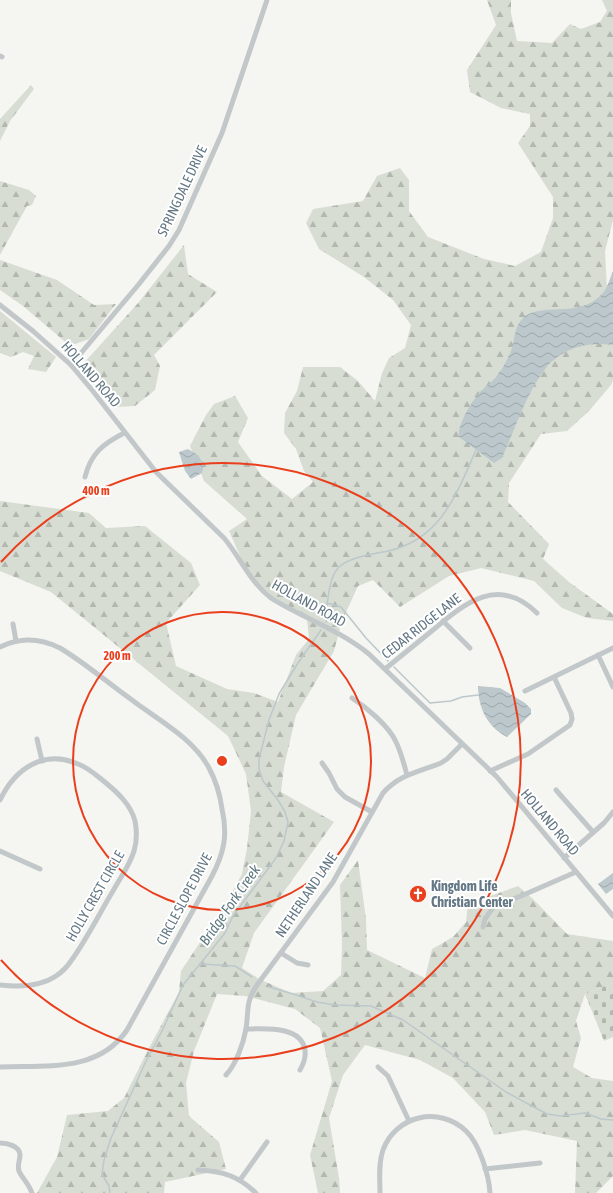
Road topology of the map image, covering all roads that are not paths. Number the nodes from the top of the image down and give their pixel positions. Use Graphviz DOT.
graph roads {
  1 [pos="267,0"];
  2 [pos="0,305"];
  3 [pos="71,365"];
  4 [pos="124,433"];
  5 [pos="85,477"];
  6 [pos="537,613"];
  7 [pos="443,621"];
  8 [pos="13,624"];
  9 [pos="16,641"];
  10 [pos="0,647"];
  11 [pos="470,648"];
  12 [pos="613,648"];
  13 [pos="598,655"];
  14 [pos="385,669"];
  15 [pos="554,677"];
  16 [pos="613,687"];
  17 [pos="525,692"];
  18 [pos="352,698"];
  19 [pos="37,739"];
  20 [pos="462,744"];
  21 [pos="42,761"];
  22 [pos="322,763"];
  23 [pos="490,771"];
  24 [pos="407,775"];
  25 [pos="556,790"];
  26 [pos="0,800"];
  27 [pos="372,812"];
  28 [pos="613,812"];
  29 [pos="594,832"];
  30 [pos="0,851"];
  31 [pos="564,858"];
  32 [pos="40,869"];
  33 [pos="576,872"];
  34 [pos="613,916"];
  35 [pos="482,927"];
  36 [pos="281,953"];
  37 [pos="308,965"];
  38 [pos="0,985"];
  39 [pos="246,1029"];
  40 [pos="0,1067"];
  41 [pos="378,1067"];
  42 [pos="300,1070"];
  43 [pos="226,1075"];
  44 [pos="409,1121"];
  45 [pos="267,1142"];
  46 [pos="0,1143"];
  47 [pos="540,1163"];
  48 [pos="198,1170"];
  49 [pos="485,1170"];
  50 [pos="240,1180"];
  51 [pos="32,1193"];
  52 [pos="256,1193"];
  53 [pos="380,1193"];
  54 [pos="490,1193"];
  1 -- 3 [label="street, SPRINGDALE DRIVE"];
  2 -- 3 [label="street, HOLLAND ROAD"];
  3 -- 4 [label="street, HOLLAND ROAD"];
  4 -- 5 [label="street"];
  4 -- 14 [label="street, HOLLAND ROAD"];
  6 -- 7 [label="street, CEDAR RIDGE LANE"];
  7 -- 11 [label="street"];
  7 -- 14 [label="street, CEDAR RIDGE LANE"];
  8 -- 9 [label="street"];
  9 -- 10 [label="street, CIRCLE SLOPE DRIVE"];
  9 -- 40 [label="street, CIRCLE SLOPE DRIVE"];
  12 -- 13 [label="street"];
  13 -- 15 [label="street"];
  13 -- 16 [label="street"];
  14 -- 20 [label="street, HOLLAND ROAD"];
  15 -- 17 [label="street"];
  15 -- 23 [label="street"];
  18 -- 24 [label="street"];
  19 -- 21 [label="street"];
  20 -- 23 [label="street, HOLLAND ROAD"];
  20 -- 24 [label="street, NETHERLAND LANE"];
  21 -- 26 [label="street, HOLLY CREST CIRCLE"];
  21 -- 38 [label="street, HOLLY CREST CIRCLE"];
  22 -- 27 [label="street"];
  23 -- 31 [label="street, HOLLAND ROAD"];
  24 -- 27 [label="street, NETHERLAND LANE"];
  25 -- 29 [label="street"];
  27 -- 36 [label="street, NETHERLAND LANE"];
  28 -- 29 [label="street"];
  29 -- 31 [label="street"];
  30 -- 32 [label="street"];
  31 -- 33 [label="street, HOLLAND ROAD"];
  33 -- 34 [label="street, HOLLAND ROAD"];
  33 -- 35 [label="street"];
  36 -- 37 [label="street"];
  36 -- 39 [label="street, NETHERLAND LANE"];
  39 -- 42 [label="street"];
  39 -- 43 [label="street, NETHERLAND LANE"];
  41 -- 44 [label="street"];
  44 -- 49 [label="street"];
  44 -- 53 [label="street"];
  45 -- 50 [label="street"];
  46 -- 51 [label="street"];
  47 -- 49 [label="street"];
  48 -- 50 [label="street"];
  49 -- 54 [label="street"];
  50 -- 52 [label="street"];
}
